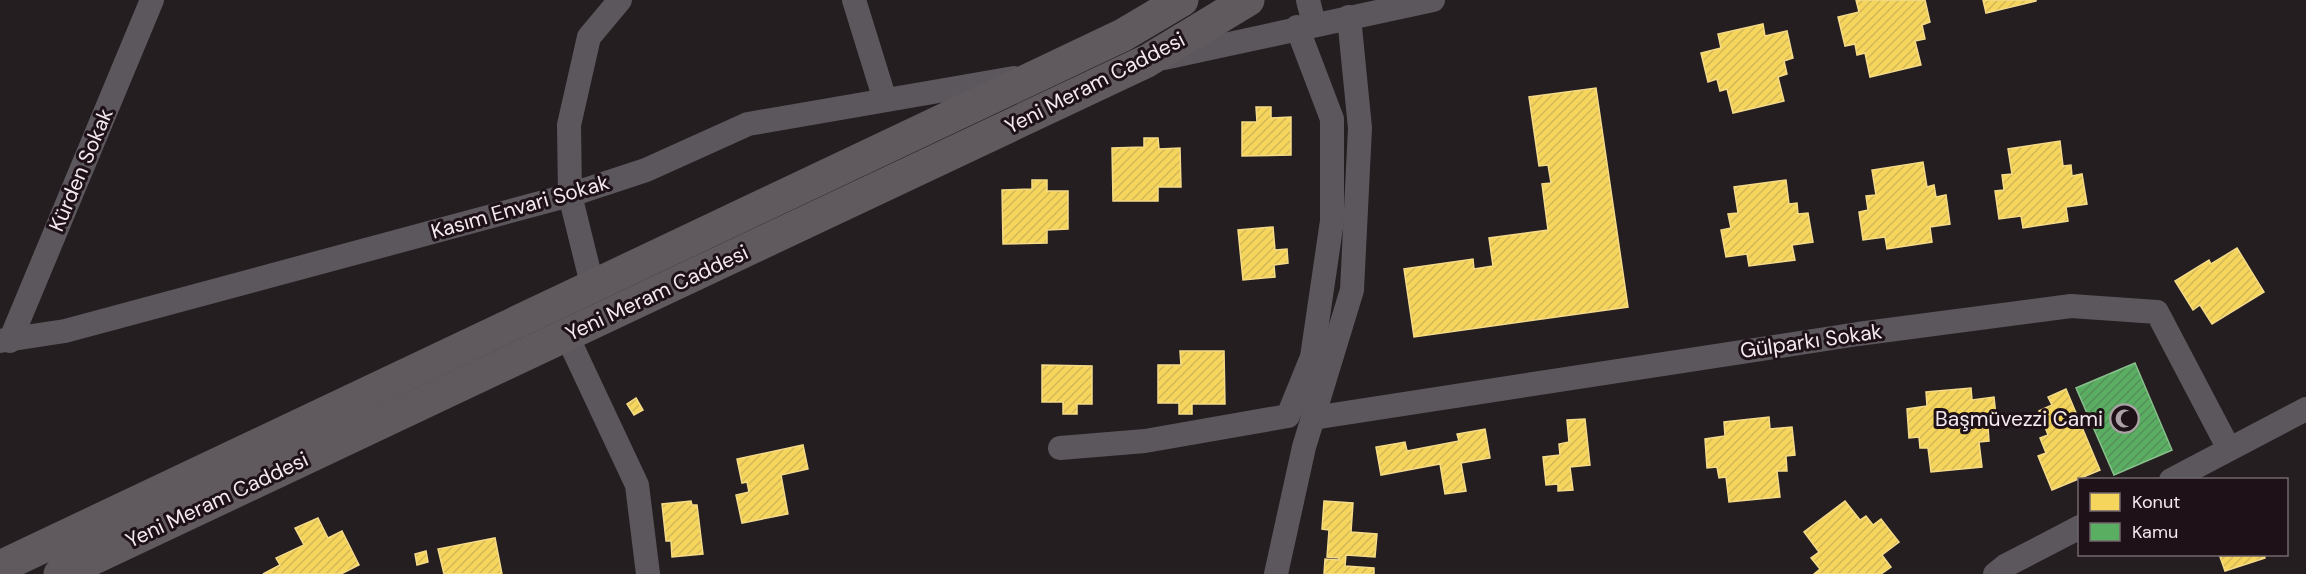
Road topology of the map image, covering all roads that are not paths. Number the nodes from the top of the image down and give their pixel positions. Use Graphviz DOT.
graph roads {
  1 [pos="152,0"];
  2 [pos="620,0"];
  3 [pos="854,0"];
  4 [pos="1182,0"];
  5 [pos="1248,0"];
  6 [pos="1308,0"];
  7 [pos="1433,0"];
  8 [pos="1348,17"];
  9 [pos="1306,26"];
  10 [pos="1147,62"];
  11 [pos="1039,74"];
  12 [pos="885,100"];
  13 [pos="570,195"];
  14 [pos="593,288"];
  15 [pos="567,336"];
  16 [pos="5,341"];
  17 [pos="2306,409"];
  18 [pos="1313,418"];
  19 [pos="1060,448"];
  20 [pos="2229,449"];
  21 [pos="2175,478"];
  22 [pos="2078,528"];
  23 [pos="0,567"];
  24 [pos="60,574"];
  25 [pos="648,574"];
  26 [pos="1276,574"];
  27 [pos="1995,574"];
  1 -- 16 [label="street, Kürden Sokak"];
  2 -- 13 [label="street"];
  3 -- 12 [label="street"];
  4 -- 11 [label="main road, Yeni Meram Caddesi"];
  5 -- 10 [label="main road, Yeni Meram Caddesi"];
  6 -- 9 [label="street"];
  7 -- 8 [label="street"];
  8 -- 9 [label="street"];
  8 -- 18 [label="street"];
  9 -- 10 [label="street"];
  9 -- 19 [label="street"];
  10 -- 15 [label="main road, Yeni Meram Caddesi"];
  11 -- 12 [label="street, Kasım Envari Sokak"];
  11 -- 14 [label="main road, Yeni Meram Caddesi"];
  12 -- 13 [label="street, Kasım Envari Sokak"];
  13 -- 14 [label="street"];
  13 -- 16 [label="street, Kasım Envari Sokak"];
  14 -- 23 [label="main road, Yeni Meram Caddesi"];
  15 -- 24 [label="main road, Yeni Meram Caddesi"];
  15 -- 25 [label="street"];
  17 -- 20 [label="street"];
  18 -- 20 [label="street, Gülparkı Sokak"];
  18 -- 26 [label="street"];
  20 -- 21 [label="street"];
  22 -- 27 [label="street"];
}
